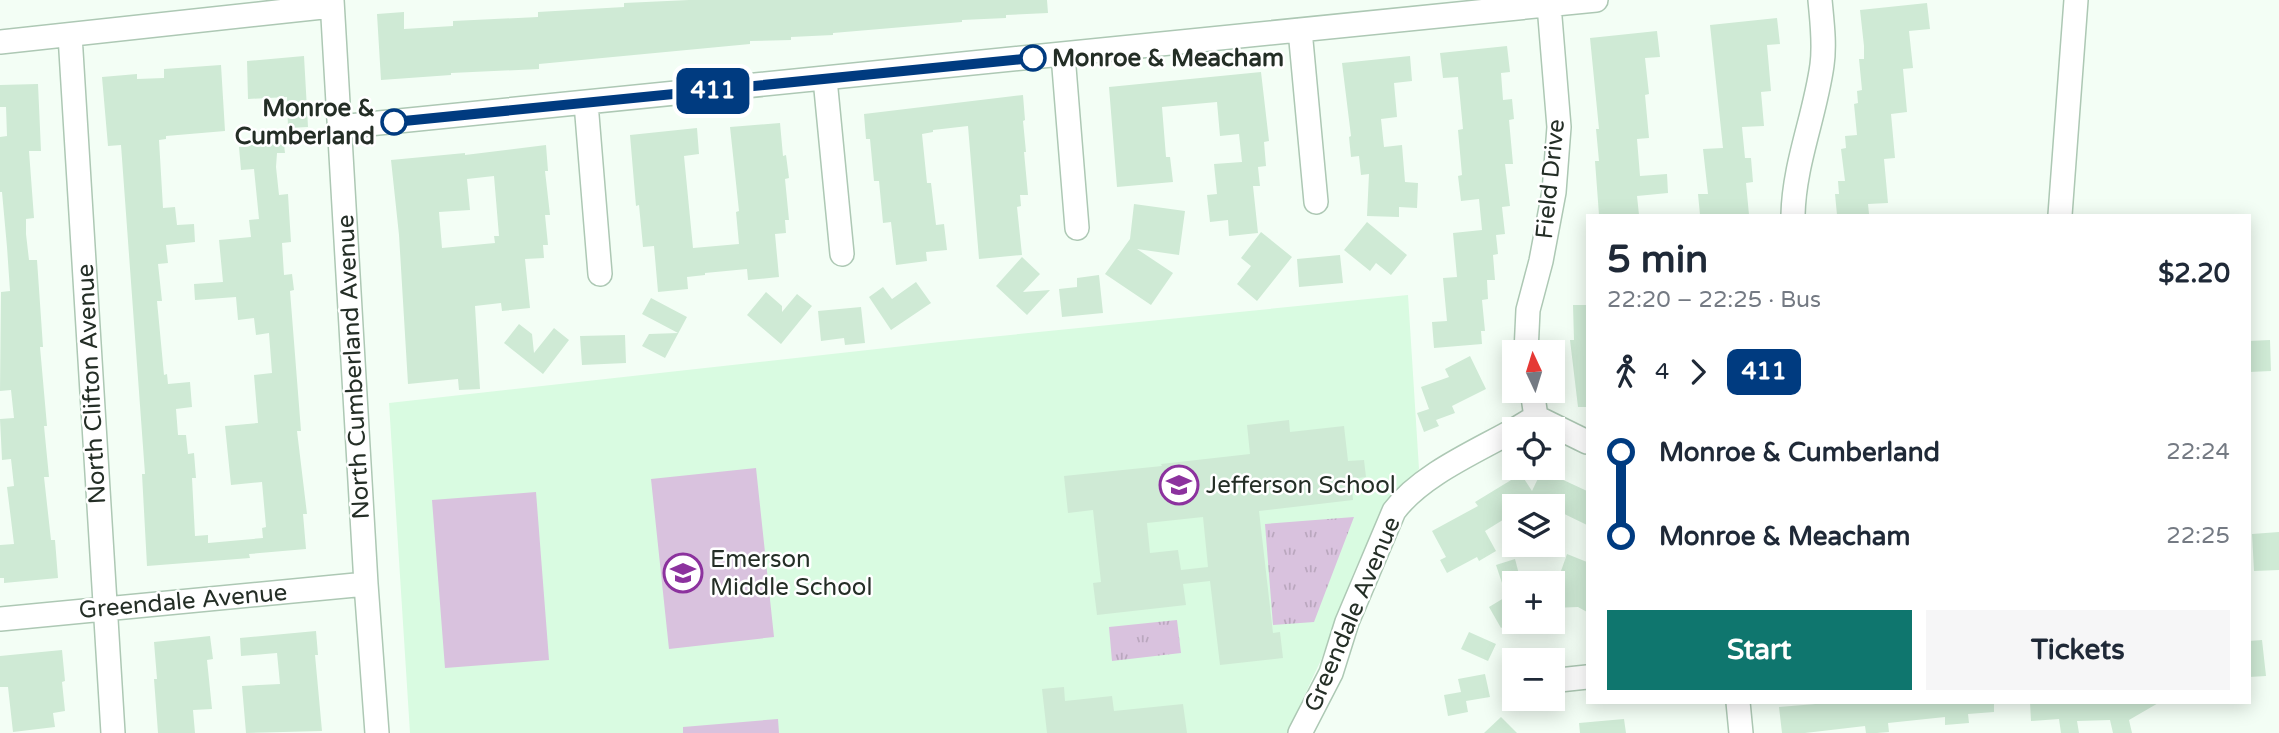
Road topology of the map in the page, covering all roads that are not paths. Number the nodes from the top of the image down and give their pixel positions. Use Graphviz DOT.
graph roads {
  1 [pos="1597,0"];
  2 [pos="1820,0"];
  3 [pos="2076,0"];
  4 [pos="332,3"];
  5 [pos="1549,5"];
  6 [pos="1300,30"];
  7 [pos="70,34"];
  8 [pos="0,42"];
  9 [pos="1062,55"];
  10 [pos="825,79"];
  11 [pos="586,103"];
  12 [pos="339,127"];
  13 [pos="1316,202"];
  14 [pos="1793,214"];
  15 [pos="2060,214"];
  16 [pos="1077,228"];
  17 [pos="842,254"];
  18 [pos="600,274"];
  19 [pos="1527,340"];
  20 [pos="1534,403"];
  21 [pos="1536,417"];
  22 [pos="1565,431"];
  23 [pos="1502,437"];
  24 [pos="1586,442"];
  25 [pos="366,584"];
  26 [pos="104,609"];
  27 [pos="0,619"];
  28 [pos="1586,677"];
  29 [pos="1565,679"];
  30 [pos="1735,704"];
  31 [pos="113,733"];
  32 [pos="377,733"];
  33 [pos="1300,733"];
  34 [pos="1741,733"];
  1 -- 5 [label="street"];
  2 -- 14 [label="street"];
  3 -- 15 [label="street"];
  4 -- 7 [label="street"];
  4 -- 12 [label="street, North Cumberland Avenue"];
  5 -- 6 [label="street"];
  5 -- 19 [label="street, Field Drive"];
  6 -- 9 [label="street"];
  6 -- 13 [label="street"];
  7 -- 8 [label="street"];
  7 -- 26 [label="street, North Clifton Avenue"];
  9 -- 10 [label="street"];
  9 -- 16 [label="street"];
  10 -- 11 [label="street"];
  10 -- 17 [label="street"];
  11 -- 12 [label="street"];
  11 -- 18 [label="street"];
  12 -- 25 [label="street, North Cumberland Avenue"];
  20 -- 21 [label="street"];
  22 -- 24 [label="street"];
  23 -- 33 [label="street, Greendale Avenue"];
  25 -- 26 [label="street, Greendale Avenue"];
  25 -- 32 [label="street, North Cumberland Avenue"];
  26 -- 27 [label="street, Greendale Avenue"];
  26 -- 31 [label="street, North Clifton Avenue"];
  28 -- 29 [label="street"];
  30 -- 34 [label="street"];
}
